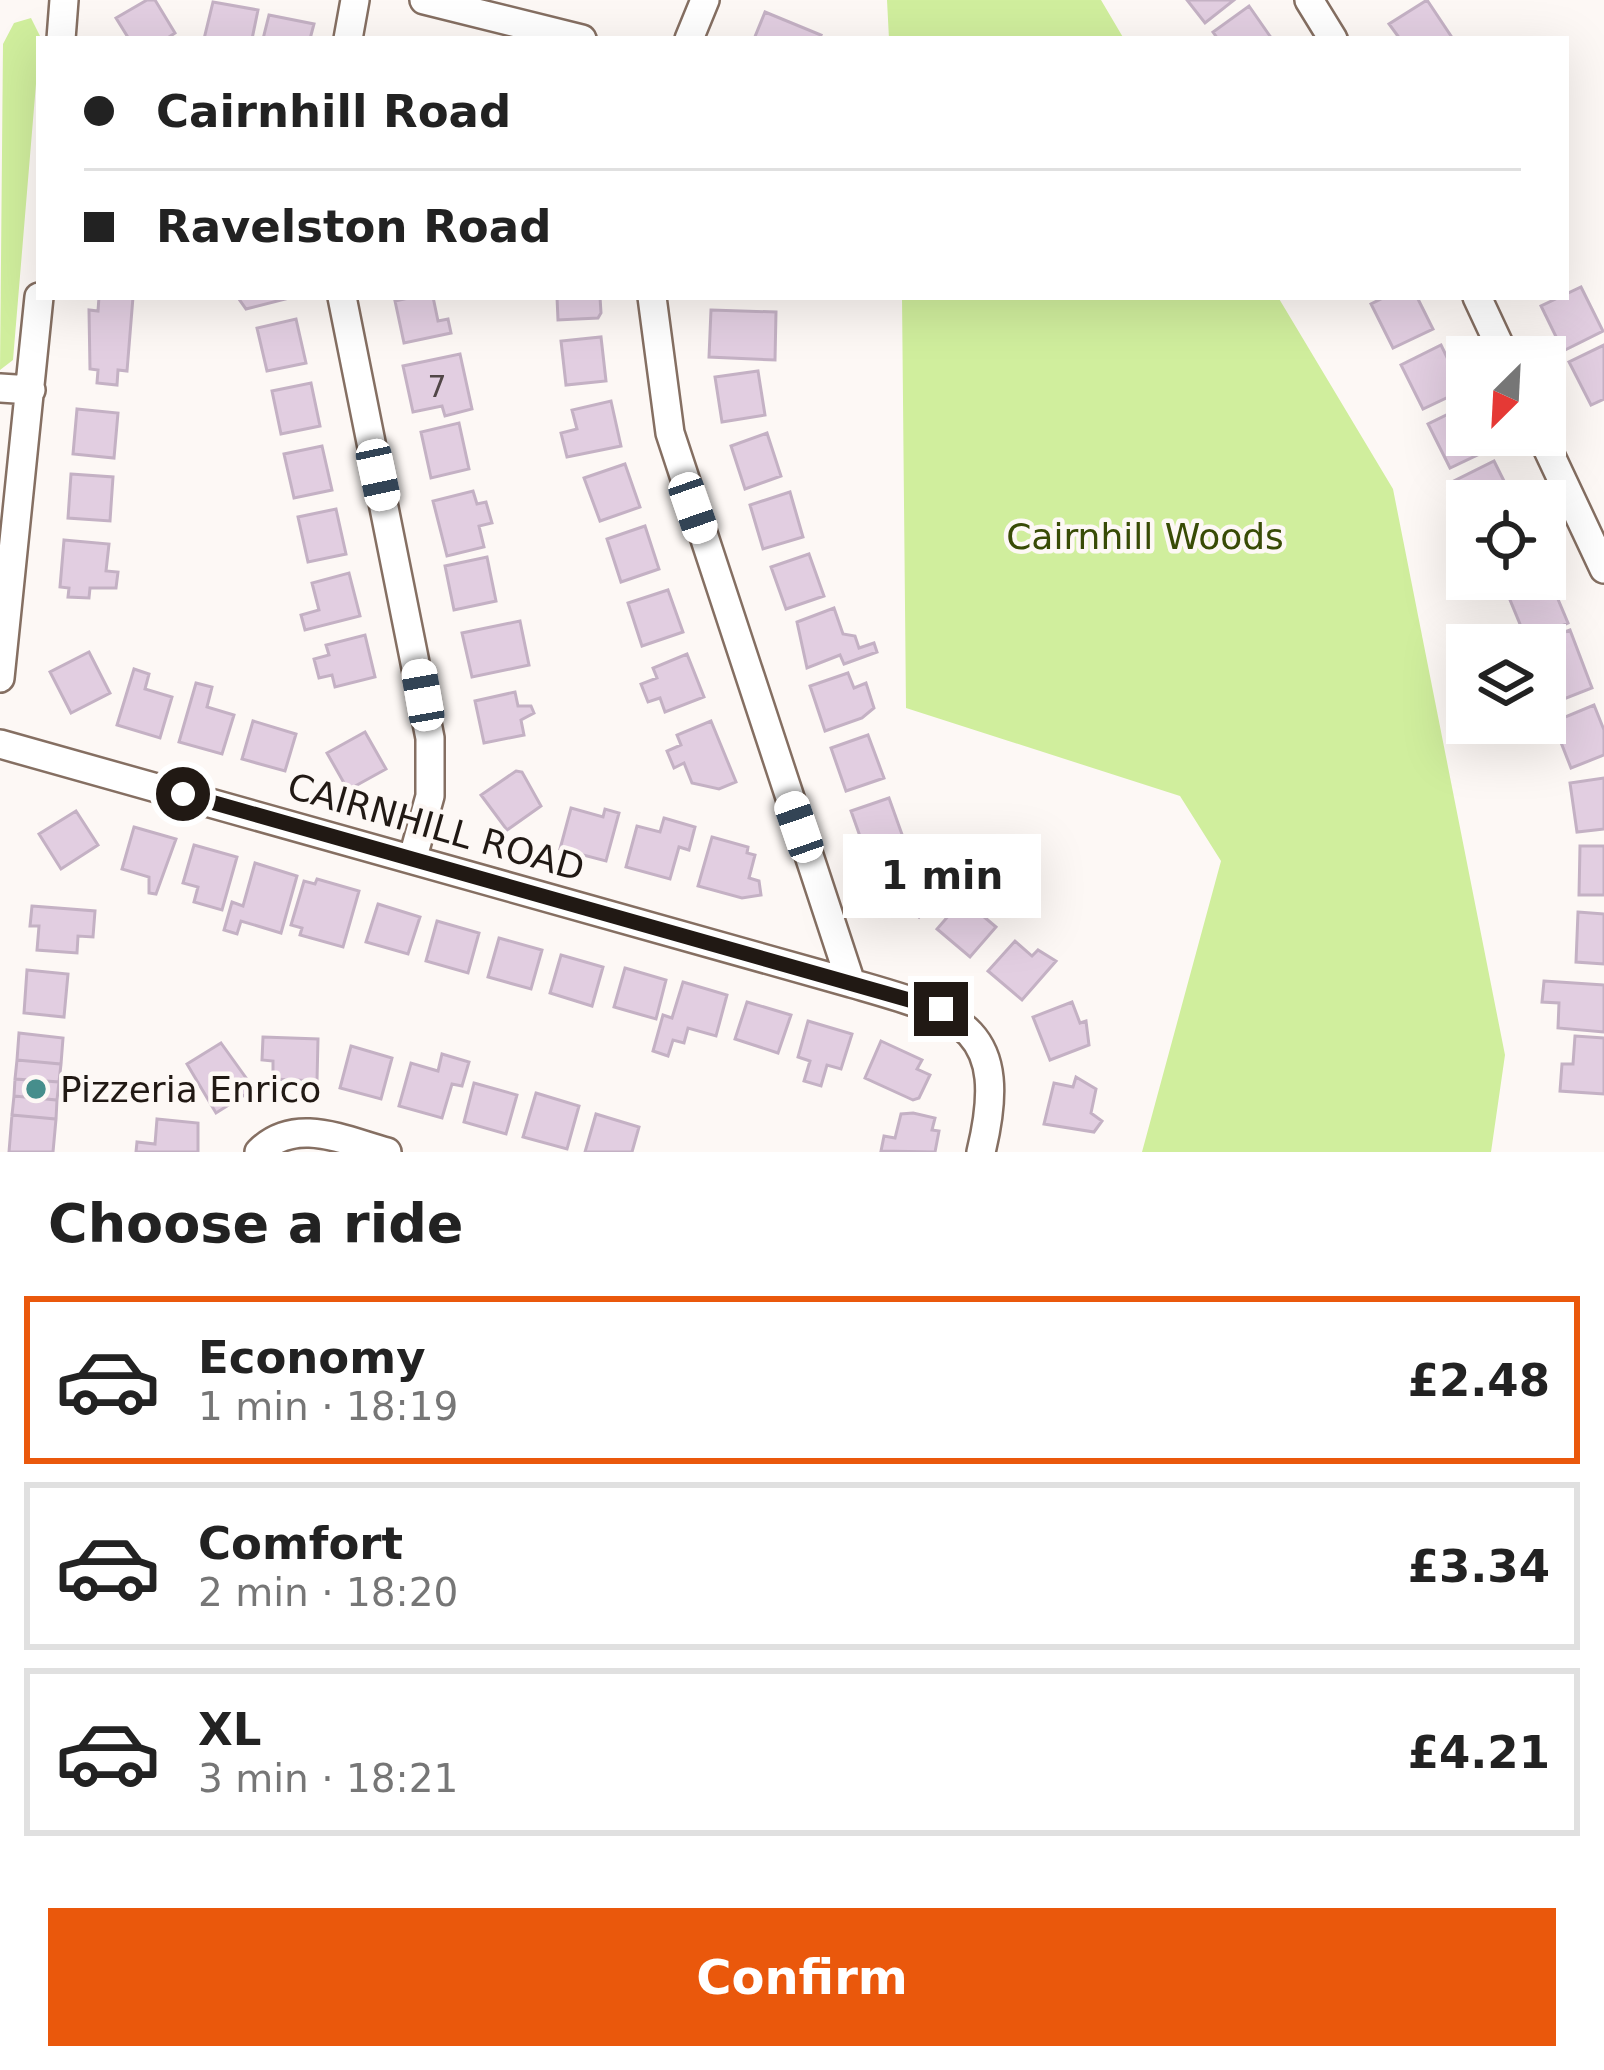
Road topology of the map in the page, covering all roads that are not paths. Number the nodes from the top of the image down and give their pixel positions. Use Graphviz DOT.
graph roads {
  1 [pos="64,0"];
  2 [pos="355,0"];
  3 [pos="424,0"];
  4 [pos="705,0"];
  5 [pos="1309,0"];
  6 [pos="61,36"];
  7 [pos="349,36"];
  8 [pos="571,36"];
  9 [pos="690,36"];
  10 [pos="1331,36"];
  11 [pos="39,300"];
  12 [pos="343,300"];
  13 [pos="652,300"];
  14 [pos="1478,300"];
  15 [pos="1495,336"];
  16 [pos="0,388"];
  17 [pos="31,390"];
  18 [pos="1551,456"];
  19 [pos="1604,569"];
  20 [pos="0,678"];
  21 [pos="0,745"];
  22 [pos="413,856"];
  23 [pos="851,983"];
  24 [pos="259,1152"];
  25 [pos="387,1152"];
  26 [pos="981,1152"];
  1 -- 6 [label="street"];
  2 -- 7 [label="street"];
  3 -- 8 [label="street"];
  4 -- 9 [label="street"];
  5 -- 10 [label="street"];
  11 -- 17 [label="street"];
  12 -- 22 [label="street"];
  13 -- 23 [label="street"];
  14 -- 15 [label="street"];
  16 -- 17 [label="street"];
  17 -- 20 [label="street"];
  18 -- 19 [label="street"];
  21 -- 22 [label="street, CAIRNHILL ROAD"];
  22 -- 23 [label="street, CAIRNHILL ROAD"];
  23 -- 26 [label="street, CAIRNHILL ROAD"];
  24 -- 25 [label="street"];
}
